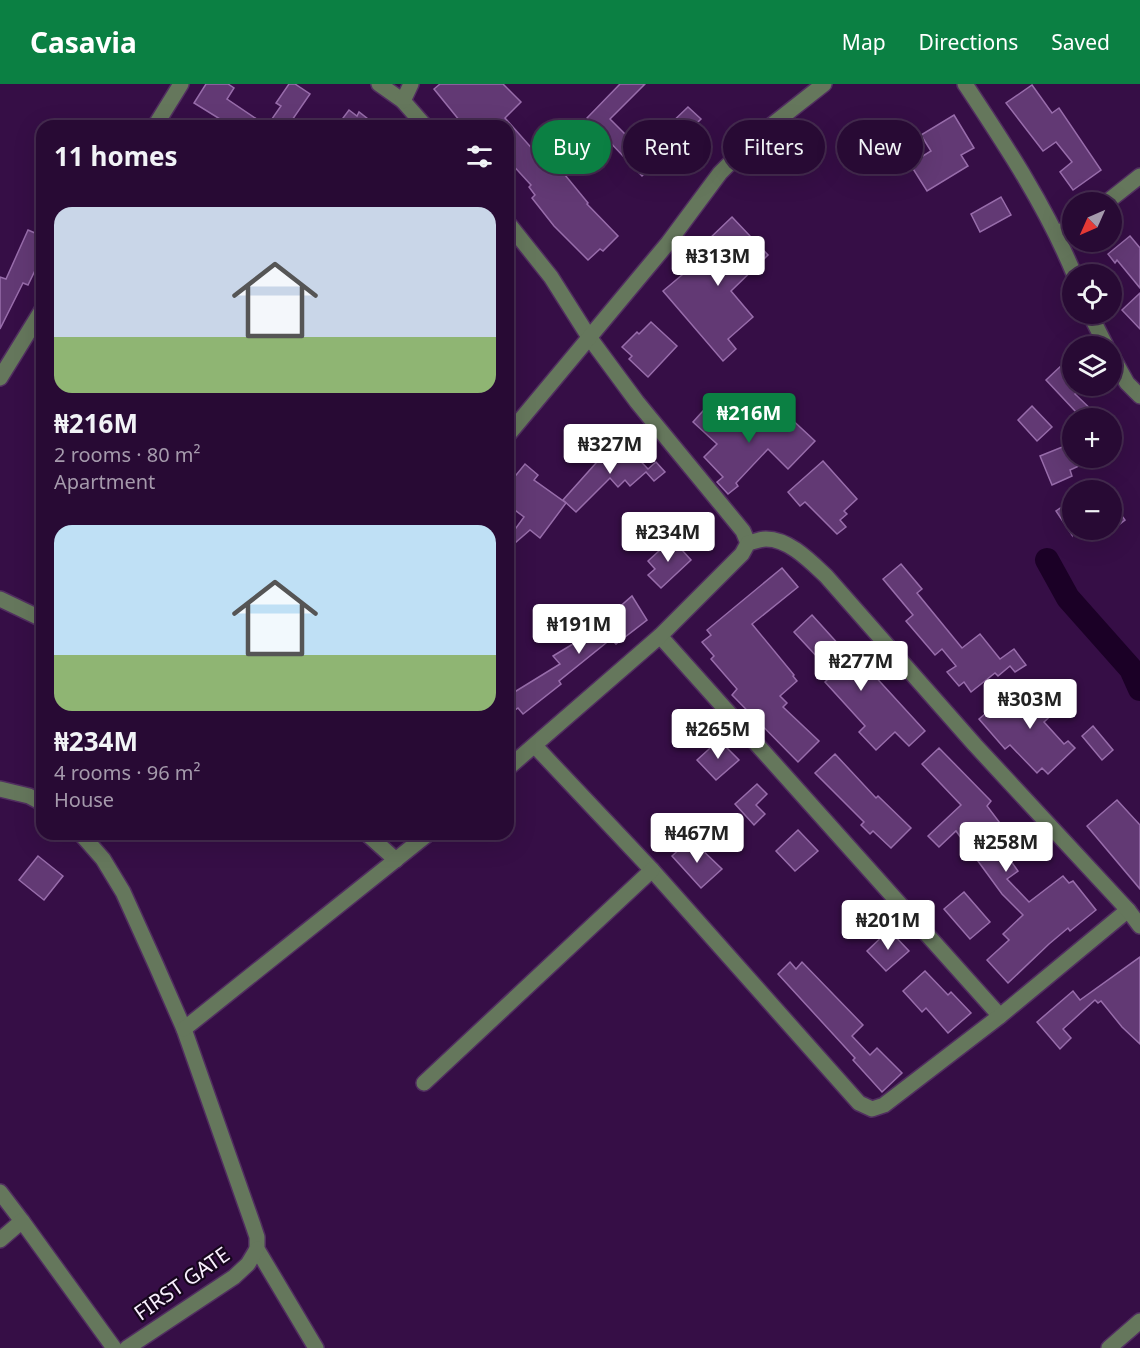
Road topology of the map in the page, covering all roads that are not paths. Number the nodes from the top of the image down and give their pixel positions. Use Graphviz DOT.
graph roads {
  1 [pos="181,84"];
  2 [pos="379,84"];
  3 [pos="411,84"];
  4 [pos="824,84"];
  5 [pos="965,84"];
  6 [pos="403,101"];
  7 [pos="159,120"];
  8 [pos="420,120"];
  9 [pos="1140,176"];
  10 [pos="1120,192"];
  11 [pos="514,231"];
  12 [pos="1062,231"];
  13 [pos="1057,234"];
  14 [pos="1070,264"];
  15 [pos="36,320"];
  16 [pos="589,337"];
  17 [pos="1122,374"];
  18 [pos="0,378"];
  19 [pos="1140,396"];
  20 [pos="514,428"];
  21 [pos="748,543"];
  22 [pos="0,599"];
  23 [pos="36,616"];
  24 [pos="660,636"];
  25 [pos="535,746"];
  26 [pos="514,763"];
  27 [pos="0,789"];
  28 [pos="36,800"];
  29 [pos="86,840"];
  30 [pos="374,840"];
  31 [pos="421,840"];
  32 [pos="396,860"];
  33 [pos="652,870"];
  34 [pos="1128,910"];
  35 [pos="1140,926"];
  36 [pos="1000,1016"];
  37 [pos="184,1029"];
  38 [pos="424,1083"];
  39 [pos="0,1192"];
  40 [pos="22,1221"];
  41 [pos="0,1240"];
  42 [pos="256,1249"];
  43 [pos="1140,1321"];
  44 [pos="114,1348"];
  45 [pos="127,1348"];
  46 [pos="316,1348"];
  47 [pos="1109,1348"];
  1 -- 7 [label="street"];
  2 -- 6 [label="street"];
  3 -- 6 [label="street"];
  4 -- 16 [label="street"];
  5 -- 13 [label="street"];
  6 -- 8 [label="street"];
  9 -- 10 [label="street"];
  11 -- 16 [label="street"];
  12 -- 13 [label="street"];
  13 -- 14 [label="street"];
  15 -- 18 [label="street"];
  16 -- 20 [label="street"];
  16 -- 21 [label="street"];
  17 -- 19 [label="street"];
  21 -- 24 [label="street"];
  21 -- 34 [label="street"];
  22 -- 23 [label="street"];
  24 -- 25 [label="street"];
  24 -- 36 [label="street"];
  25 -- 26 [label="street"];
  25 -- 33 [label="street"];
  27 -- 28 [label="street"];
  29 -- 37 [label="street"];
  30 -- 32 [label="street"];
  31 -- 32 [label="street"];
  32 -- 37 [label="street"];
  33 -- 36 [label="street"];
  33 -- 38 [label="street"];
  34 -- 35 [label="street"];
  34 -- 36 [label="street"];
  37 -- 42 [label="street"];
  39 -- 40 [label="street"];
  40 -- 41 [label="street"];
  40 -- 44 [label="street"];
  42 -- 45 [label="street, FIRST GATE"];
  42 -- 46 [label="street"];
  43 -- 47 [label="street"];
}
